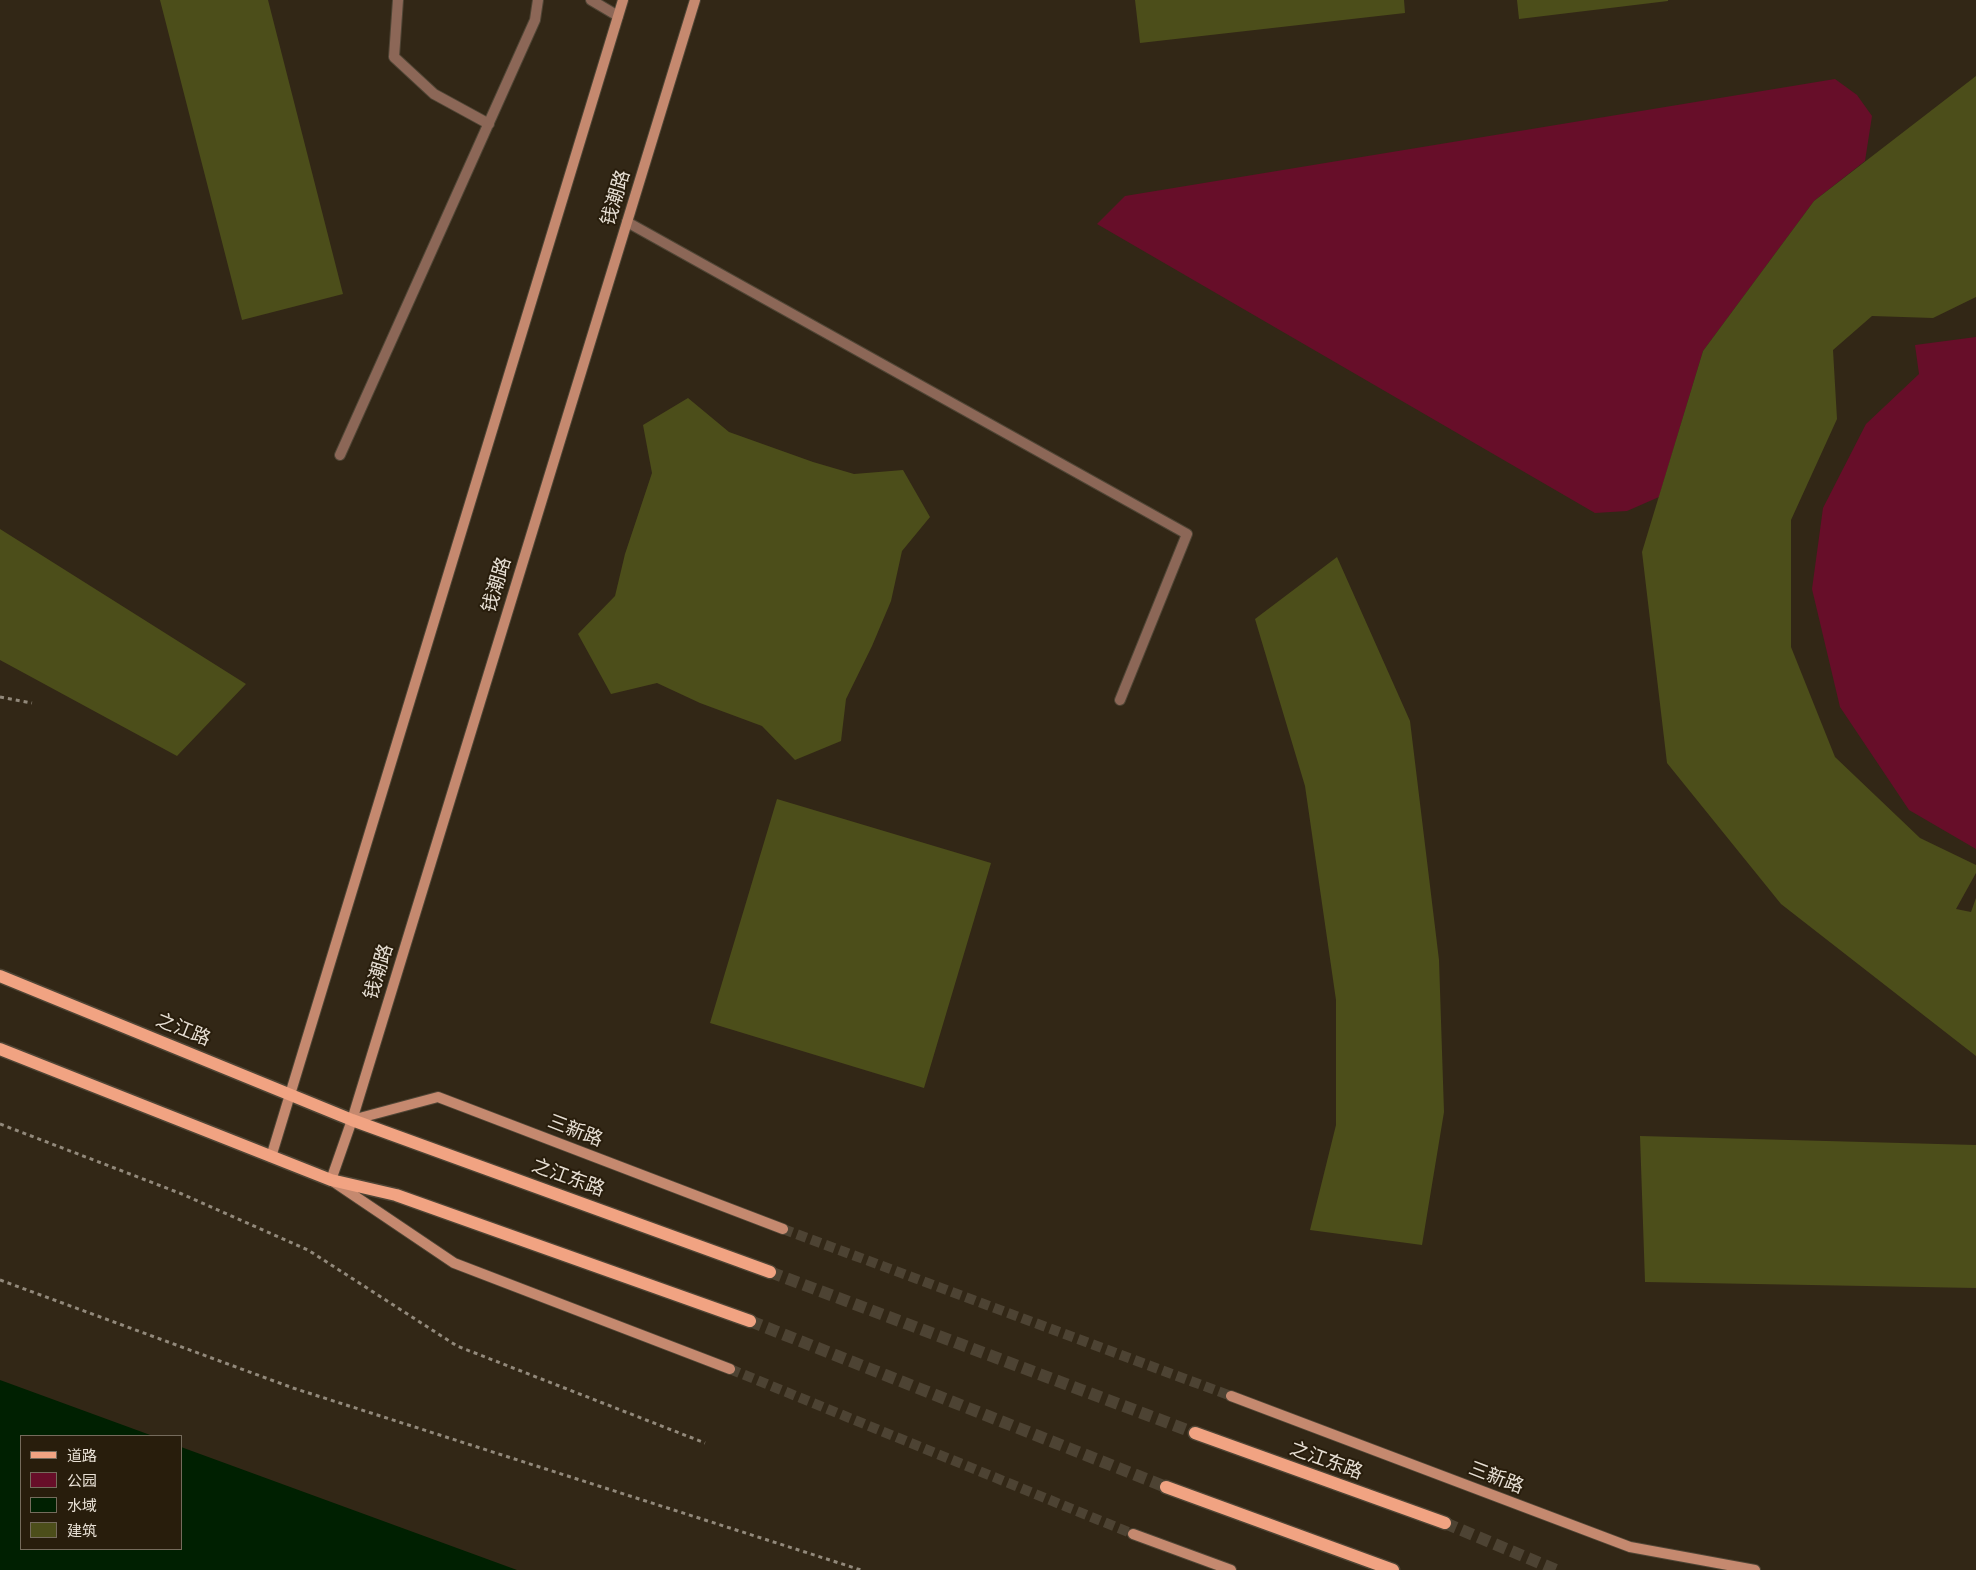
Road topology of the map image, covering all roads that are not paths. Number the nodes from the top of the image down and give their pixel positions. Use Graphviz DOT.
graph roads {
  1 [pos="398,0"];
  2 [pos="538,0"];
  3 [pos="592,0"];
  4 [pos="623,0"];
  5 [pos="695,0"];
  6 [pos="618,16"];
  7 [pos="489,124"];
  8 [pos="627,222"];
  9 [pos="340,455"];
  10 [pos="1120,700"];
  11 [pos="0,976"];
  12 [pos="0,1049"];
  13 [pos="291,1094"];
  14 [pos="352,1120"];
  15 [pos="272,1157"];
  16 [pos="331,1180"];
  17 [pos="784,1228"];
  18 [pos="770,1272"];
  19 [pos="750,1321"];
  20 [pos="730,1369"];
  21 [pos="1231,1396"];
  22 [pos="1195,1434"];
  23 [pos="1166,1486"];
  24 [pos="1445,1523"];
  25 [pos="1133,1534"];
  26 [pos="1231,1570"];
  27 [pos="1393,1570"];
  28 [pos="1755,1570"];
  1 -- 7 [label="lane"];
  2 -- 7 [label="lane"];
  3 -- 6 [label="lane"];
  4 -- 6 [label="main road"];
  5 -- 8 [label="main road, 钱潮路"];
  6 -- 13 [label="main road"];
  7 -- 9 [label="lane"];
  8 -- 10 [label="lane"];
  8 -- 14 [label="main road, 钱潮路"];
  11 -- 13 [label="main road, 之江路"];
  12 -- 15 [label="main road"];
  13 -- 14 [label="main road, 之江路"];
  13 -- 15 [label="main road"];
  14 -- 16 [label="main road, 钱潮路"];
  14 -- 17 [label="main road, 三新路"];
  14 -- 18 [label="main road, 之江东路"];
  15 -- 16 [label="main road"];
  16 -- 19 [label="main road"];
  16 -- 20 [label="main road"];
  21 -- 28 [label="main road, 三新路"];
  22 -- 24 [label="main road, 之江东路"];
  23 -- 27 [label="main road"];
  25 -- 26 [label="main road"];
}
